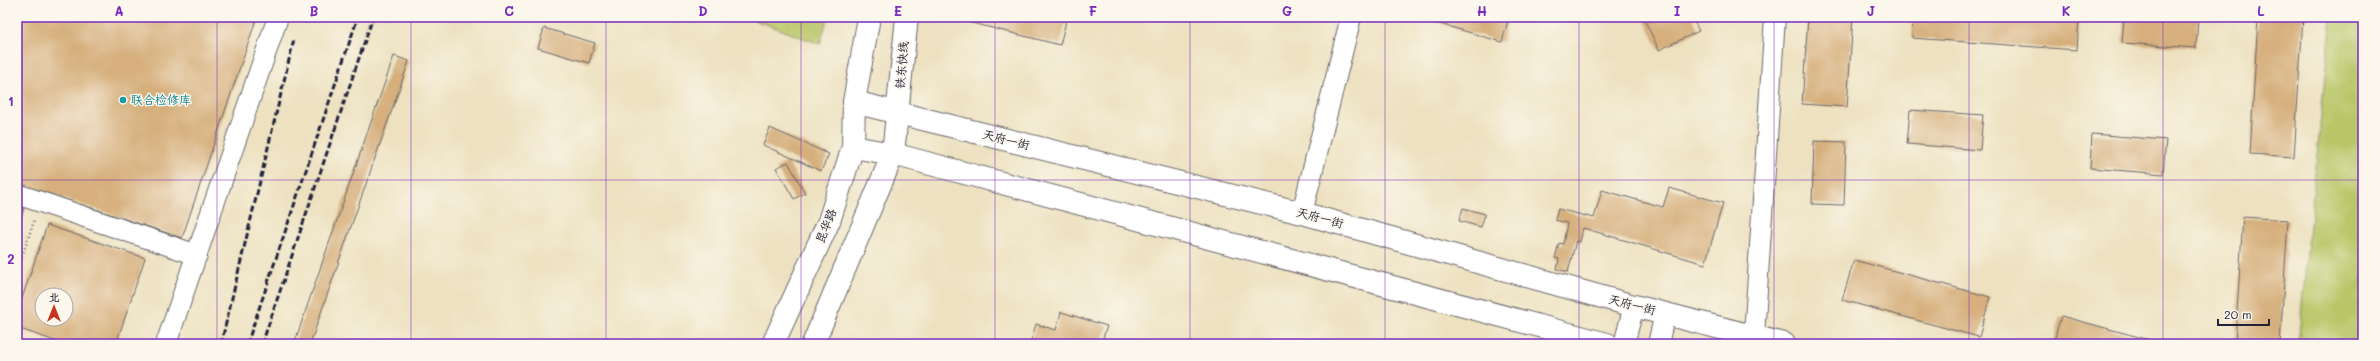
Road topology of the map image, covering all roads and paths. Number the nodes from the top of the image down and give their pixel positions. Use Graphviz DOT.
graph roads {
  1 [pos="278,17"];
  2 [pos="869,17"];
  3 [pos="907,17"];
  4 [pos="1351,17"];
  5 [pos="1776,17"];
  6 [pos="854,102"];
  7 [pos="897,113"];
  8 [pos="853,147"];
  9 [pos="893,154"];
  10 [pos="17,194"];
  11 [pos="40,202"];
  12 [pos="1302,213"];
  13 [pos="197,255"];
  14 [pos="17,271"];
  15 [pos="1634,306"];
  16 [pos="1666,313"];
  17 [pos="1754,336"];
  18 [pos="166,344"];
  19 [pos="773,344"];
  20 [pos="813,344"];
  21 [pos="1607,344"];
  22 [pos="1624,344"];
  23 [pos="1658,344"];
  24 [pos="1784,344"];
  1 -- 13 [label="street"];
  2 -- 6 [label="main road"];
  3 -- 7 [label="main road, 铁东快线"];
  4 -- 12 [label="street"];
  5 -- 17 [label="street"];
  6 -- 7 [label="main road, 天府一街"];
  6 -- 8 [label="main road, 昆华路"];
  7 -- 9 [label="main road"];
  7 -- 12 [label="main road, 天府一街"];
  8 -- 9 [label="main road"];
  8 -- 19 [label="main road, 昆华路"];
  9 -- 20 [label="main road"];
  9 -- 21 [label="main road"];
  10 -- 11 [label="street"];
  11 -- 13 [label="street"];
  11 -- 14 [label="path"];
  12 -- 15 [label="main road, 天府一街"];
  13 -- 18 [label="street"];
  15 -- 16 [label="main road, 天府一街"];
  15 -- 22 [label="street"];
  16 -- 17 [label="main road, 天府一街"];
  16 -- 23 [label="street"];
  17 -- 24 [label="main road, 天府一街"];
}
